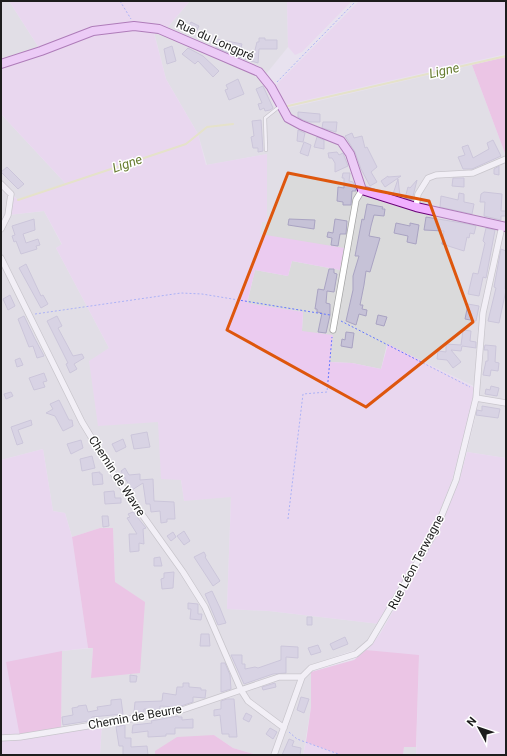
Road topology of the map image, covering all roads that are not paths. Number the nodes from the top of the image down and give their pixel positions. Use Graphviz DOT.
graph roads {
  1 [pos="1,64"];
  2 [pos="281,106"];
  3 [pos="266,150"];
  4 [pos="506,159"];
  5 [pos="1,184"];
  6 [pos="362,190"];
  7 [pos="416,207"];
  8 [pos="504,227"];
  9 [pos="1,229"];
  10 [pos="1,258"];
  11 [pos="333,330"];
  12 [pos="476,398"];
  13 [pos="506,403"];
  14 [pos="302,677"];
  15 [pos="241,690"];
  16 [pos="284,728"];
  17 [pos="1,738"];
  18 [pos="274,755"];
  1 -- 2 [label="street, Rue du Longpré"];
  2 -- 3 [label="lane"];
  2 -- 6 [label="street, Rue du Longpré"];
  4 -- 7 [label="street"];
  5 -- 9 [label="street"];
  6 -- 7 [label="street"];
  6 -- 11 [label="street"];
  7 -- 8 [label="street"];
  8 -- 12 [label="street, Rue Léon Terwagne"];
  10 -- 15 [label="street, Chemin de Wavre"];
  12 -- 13 [label="street"];
  12 -- 14 [label="street, Rue Léon Terwagne"];
  14 -- 15 [label="street, Chemin de Beurre"];
  14 -- 16 [label="street"];
  15 -- 16 [label="street"];
  15 -- 17 [label="street, Chemin de Beurre"];
  16 -- 18 [label="street"];
}
